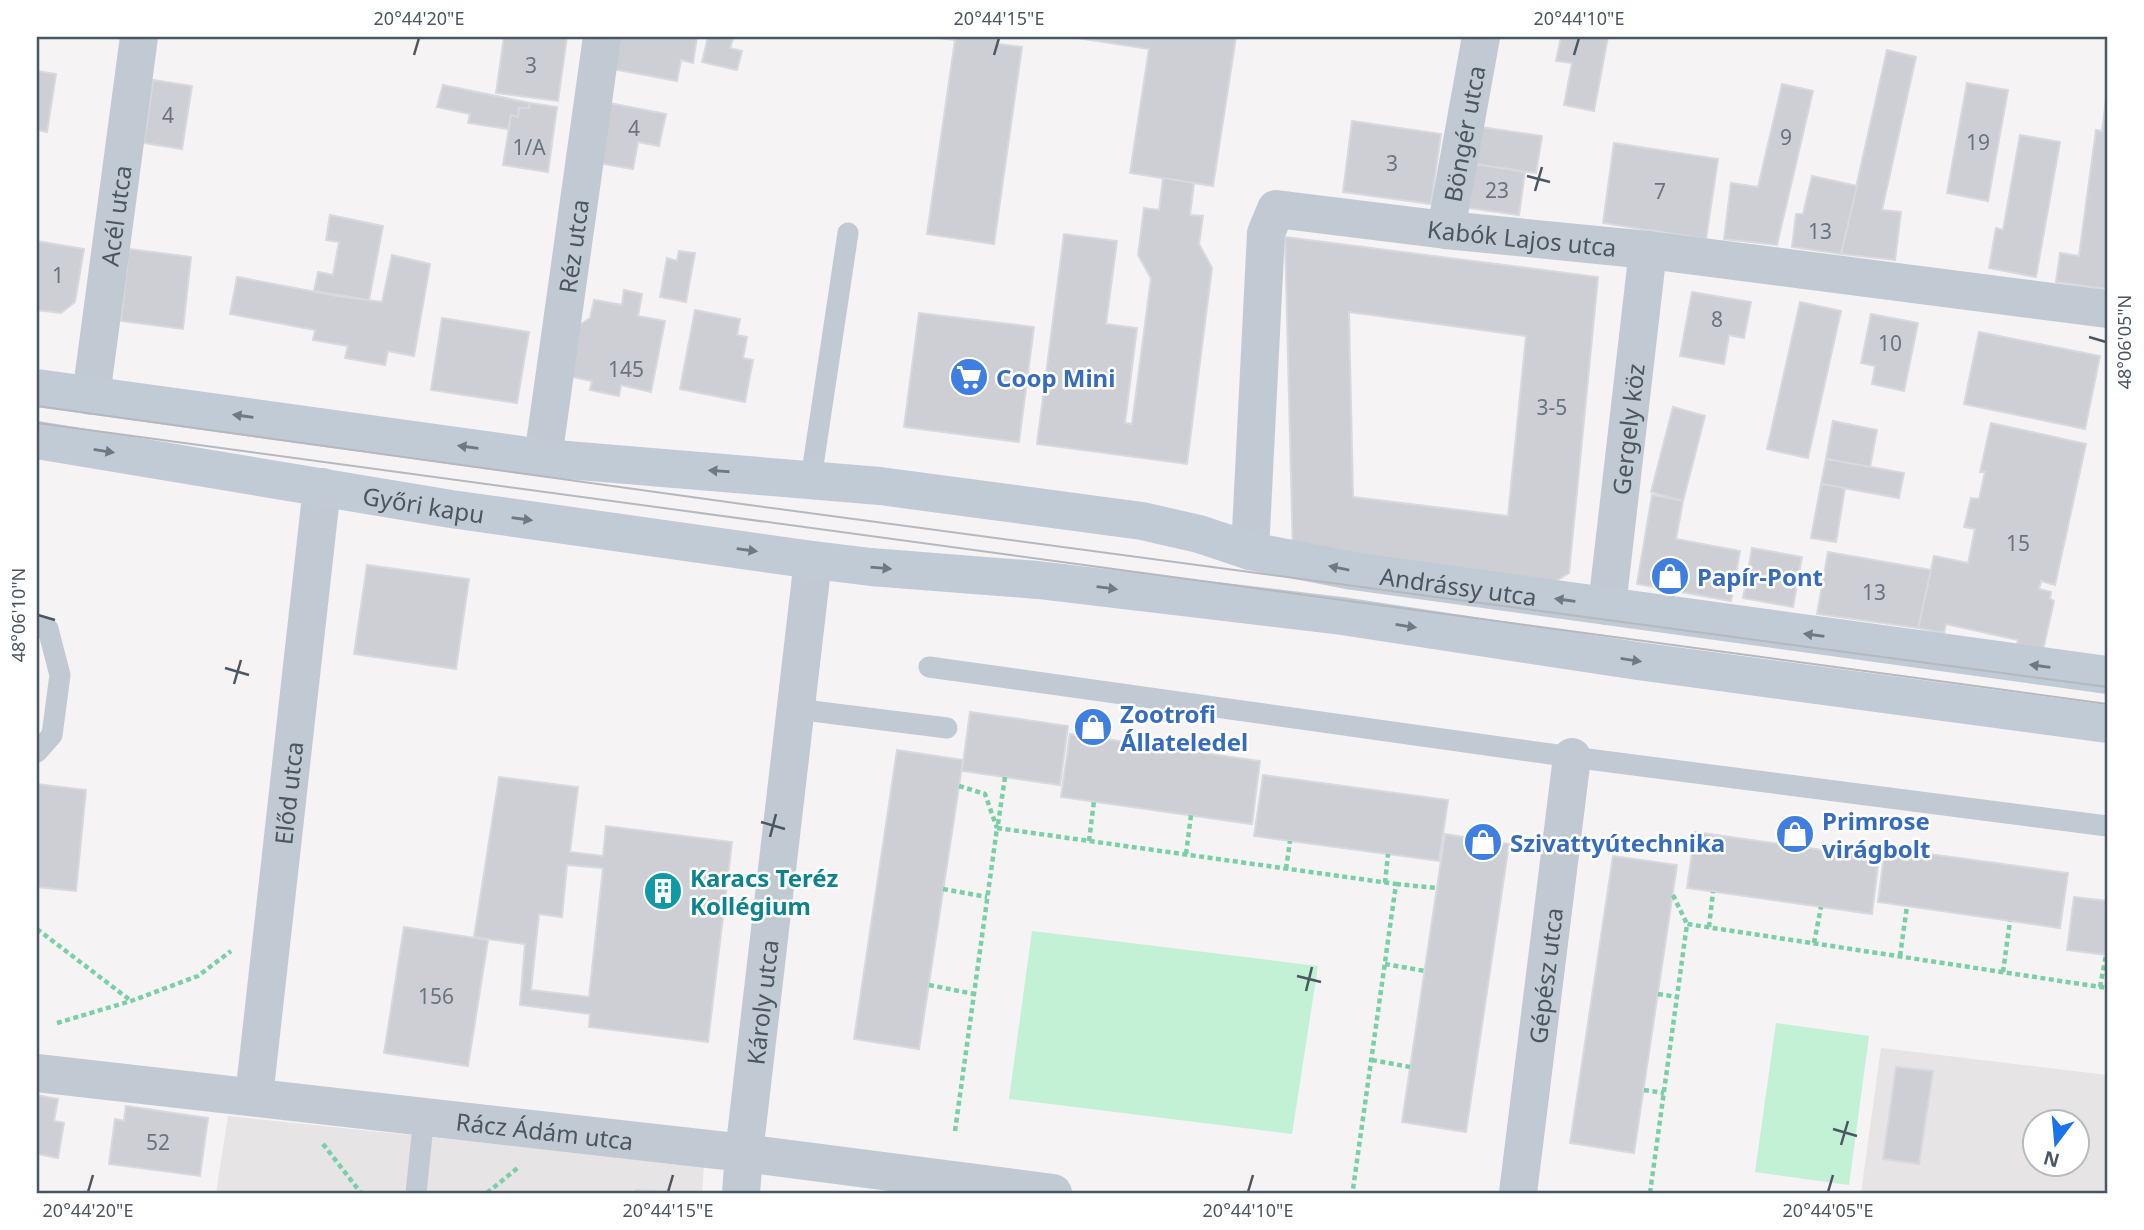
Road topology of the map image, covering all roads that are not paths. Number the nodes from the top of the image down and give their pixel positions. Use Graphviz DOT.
graph roads {
  1 [pos="139,37"];
  2 [pos="602,37"];
  3 [pos="1481,37"];
  4 [pos="1446,230"];
  5 [pos="848,233"];
  6 [pos="1648,250"];
  7 [pos="2107,309"];
  8 [pos="37,388"];
  9 [pos="91,396"];
  10 [pos="37,440"];
  11 [pos="543,458"];
  12 [pos="811,479"];
  13 [pos="322,487"];
  14 [pos="1250,551"];
  15 [pos="813,560"];
  16 [pos="1607,606"];
  17 [pos="37,628"];
  18 [pos="929,667"];
  19 [pos="2107,675"];
  20 [pos="796,709"];
  21 [pos="2107,724"];
  22 [pos="947,728"];
  23 [pos="37,752"];
  24 [pos="1572,757"];
  25 [pos="2107,826"];
  26 [pos="37,1073"];
  27 [pos="273,1099"];
  28 [pos="424,1116"];
  29 [pos="744,1153"];
  30 [pos="416,1193"];
  31 [pos="741,1193"];
  32 [pos="1053,1193"];
  33 [pos="1518,1193"];
  1 -- 9 [label="street, Acél utca"];
  2 -- 11 [label="street, Réz utca"];
  3 -- 4 [label="street, Böngér utca"];
  4 -- 6 [label="street, Kabók Lajos utca"];
  4 -- 14 [label="street, Kabók Lajos utca"];
  5 -- 12 [label="lane"];
  6 -- 7 [label="street, Kabók Lajos utca"];
  6 -- 16 [label="street, Gergely köz"];
  8 -- 9 [label="street"];
  11 -- 9 [label="street, one-way"];
  10 -- 13 [label="street, Győri kapu, one-way"];
  12 -- 11 [label="street, one-way"];
  12 -- 14 [label="street, Andrássy utca"];
  13 -- 15 [label="street, Győri kapu, one-way"];
  13 -- 27 [label="street, Előd utca"];
  16 -- 14 [label="street, Andrássy utca, one-way"];
  15 -- 20 [label="street, Károly utca"];
  15 -- 21 [label="street, Andrássy utca, one-way"];
  19 -- 16 [label="street, Andrássy utca, one-way"];
  17 -- 23 [label="lane"];
  18 -- 24 [label="lane"];
  20 -- 22 [label="lane"];
  20 -- 29 [label="street, Károly utca"];
  24 -- 25 [label="lane"];
  24 -- 33 [label="street, Gépész utca"];
  26 -- 27 [label="street, Rácz Ádám utca"];
  27 -- 28 [label="street, Rácz Ádám utca"];
  28 -- 29 [label="street, Rácz Ádám utca"];
  28 -- 30 [label="lane"];
  29 -- 31 [label="street, Károly utca"];
  29 -- 32 [label="street, Rácz Ádám utca"];
}
